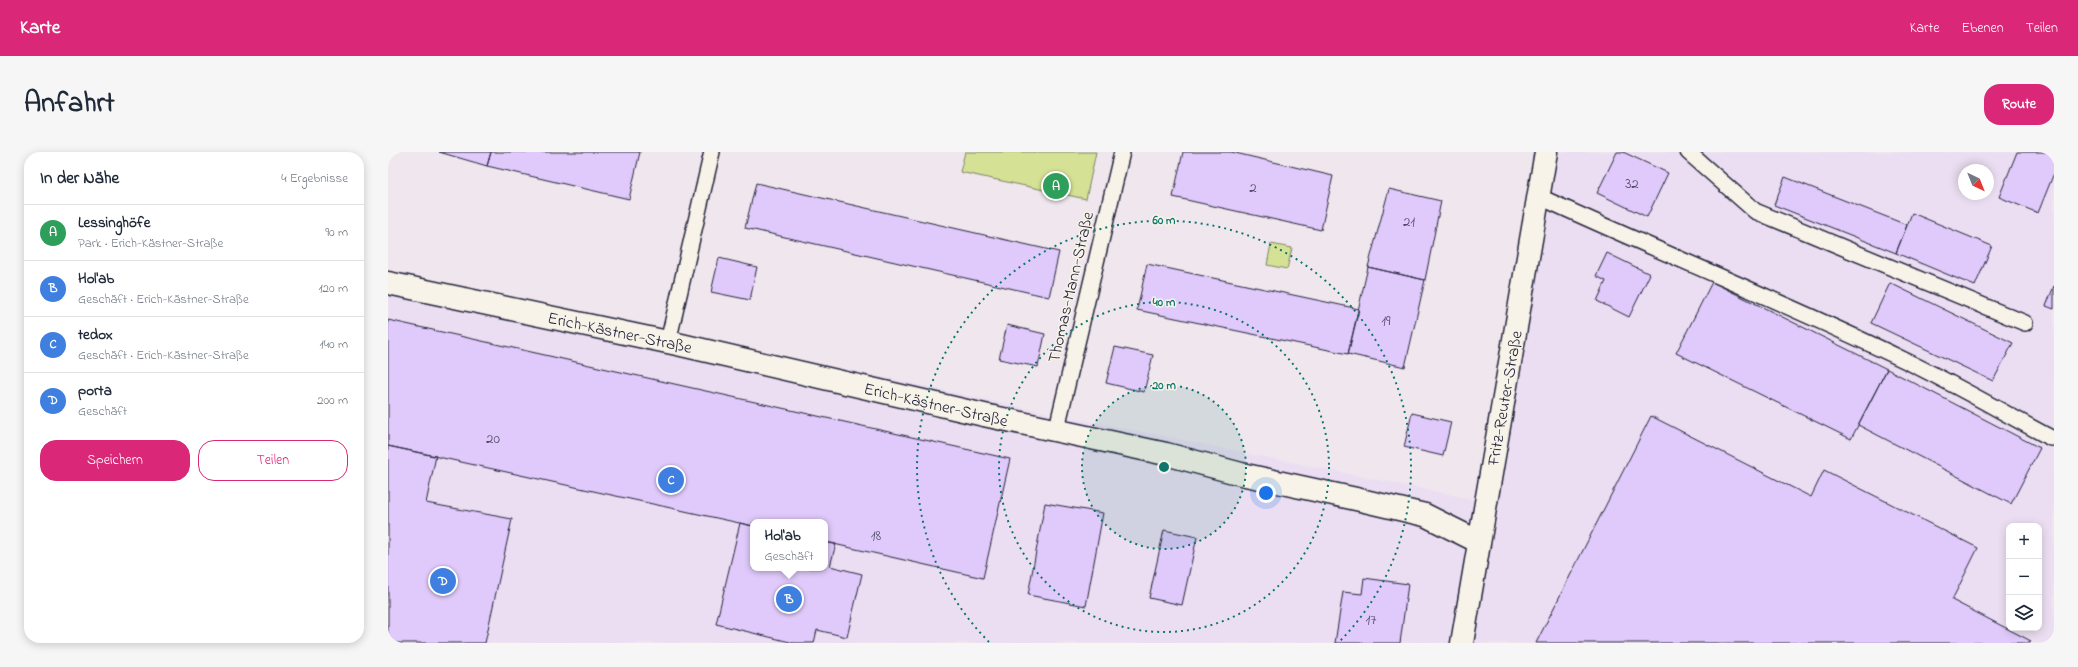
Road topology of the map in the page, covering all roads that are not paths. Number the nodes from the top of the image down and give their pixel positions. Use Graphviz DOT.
graph roads {
  1 [pos="712,152"];
  2 [pos="1122,152"];
  3 [pos="1546,152"];
  4 [pos="1688,152"];
  5 [pos="1538,196"];
  6 [pos="388,283"];
  7 [pos="2025,323"];
  8 [pos="668,342"];
  9 [pos="1056,432"];
  10 [pos="2052,438"];
  11 [pos="1479,542"];
  12 [pos="1462,643"];
  1 -- 8 [label="lane"];
  2 -- 9 [label="lane, Thomas-Mann-Straße"];
  3 -- 5 [label="street, Fritz-Reuter-Straße"];
  4 -- 7 [label="lane"];
  5 -- 10 [label="lane"];
  5 -- 11 [label="street, Fritz-Reuter-Straße"];
  6 -- 8 [label="street, Erich-Kästner-Straße"];
  8 -- 9 [label="street, Erich-Kästner-Straße"];
  9 -- 11 [label="street, Erich-Kästner-Straße"];
  11 -- 12 [label="street, Fritz-Reuter-Straße"];
}
